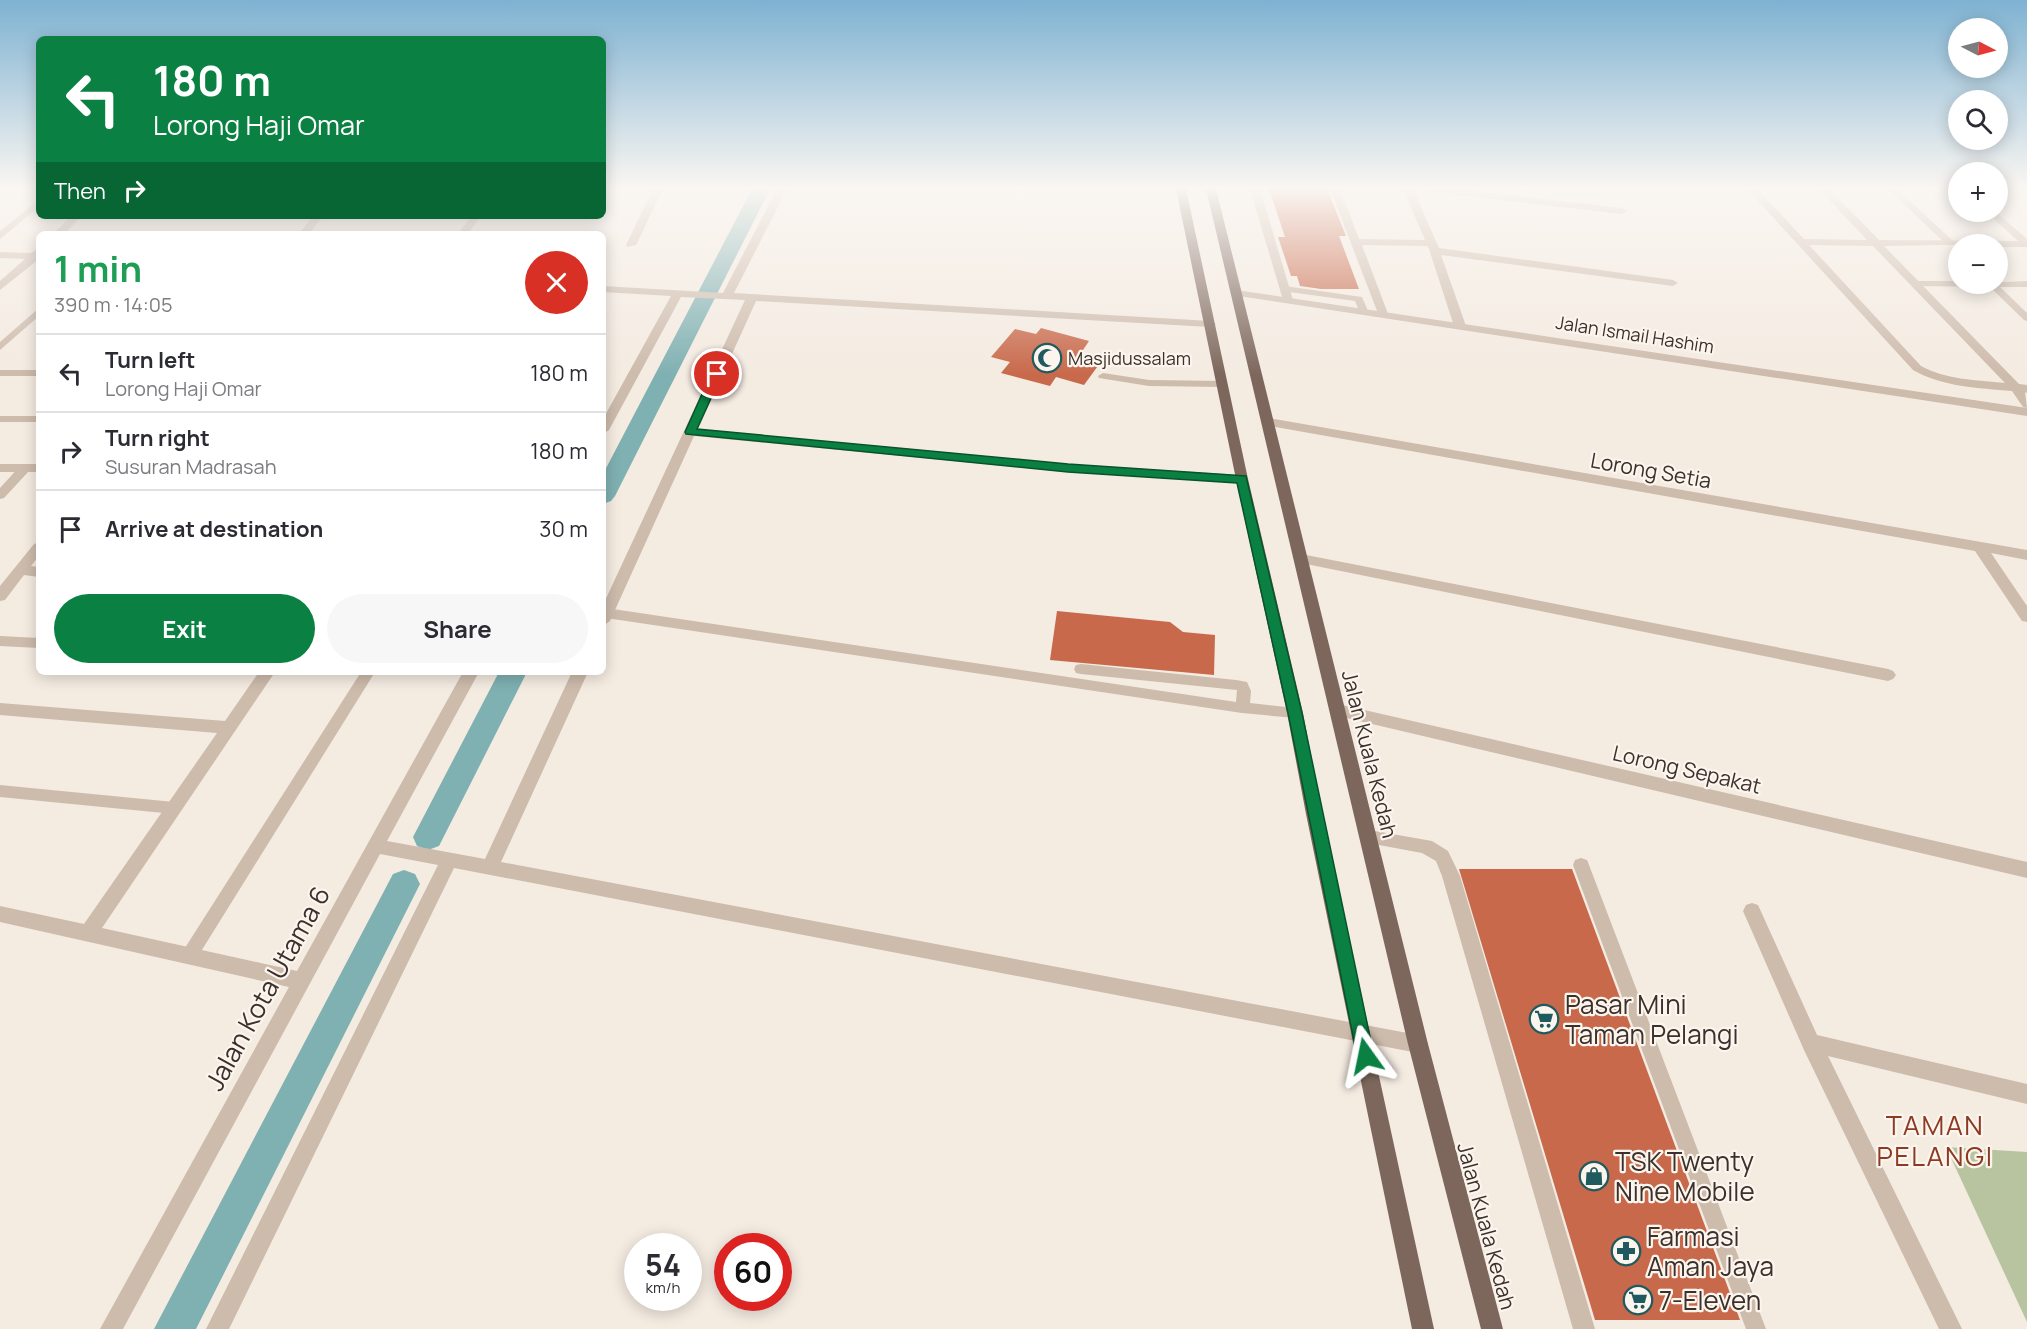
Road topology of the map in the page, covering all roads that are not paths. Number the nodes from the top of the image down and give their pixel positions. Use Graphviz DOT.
graph roads {
  1 [pos="750,251"];
  2 [pos="1194,251"];
  3 [pos="1226,251"];
  4 [pos="1274,251"];
  5 [pos="1359,251"];
  6 [pos="1435,251"];
  7 [pos="1461,251"];
  8 [pos="1807,251"];
  9 [pos="1885,251"];
  10 [pos="36,254"];
  11 [pos="0,255"];
  12 [pos="36,255"];
  13 [pos="1673,283"];
  14 [pos="1916,284"];
  15 [pos="1948,284"];
  16 [pos="2027,284"];
  17 [pos="2008,285"];
  18 [pos="0,287"];
  19 [pos="606,291"];
  20 [pos="678,293"];
  21 [pos="1236,293"];
  22 [pos="2002,294"];
  23 [pos="1287,295"];
  24 [pos="727,296"];
  25 [pos="752,298"];
  26 [pos="36,314"];
  27 [pos="1383,314"];
  28 [pos="2027,318"];
  29 [pos="1210,324"];
  30 [pos="1460,326"];
  31 [pos="0,347"];
  32 [pos="0,373"];
  33 [pos="36,373"];
  34 [pos="1103,376"];
  35 [pos="1222,384"];
  36 [pos="2022,389"];
  37 [pos="2027,404"];
  38 [pos="2027,412"];
  39 [pos="0,419"];
  40 [pos="36,419"];
  41 [pos="1268,422"];
  42 [pos="606,425"];
  43 [pos="690,432"];
  44 [pos="0,468"];
  45 [pos="25,468"];
  46 [pos="36,468"];
  47 [pos="1242,479"];
  48 [pos="0,495"];
  49 [pos="1980,548"];
  50 [pos="36,551"];
  51 [pos="2027,555"];
  52 [pos="1301,559"];
  53 [pos="20,570"];
  54 [pos="36,572"];
  55 [pos="0,596"];
  56 [pos="606,615"];
  57 [pos="606,617"];
  58 [pos="2027,617"];
  59 [pos="0,641"];
  60 [pos="36,643"];
  61 [pos="1081,669"];
  62 [pos="265,675"];
  63 [pos="366,675"];
  64 [pos="469,675"];
  65 [pos="578,675"];
  66 [pos="1888,675"];
  67 [pos="1242,708"];
  68 [pos="0,709"];
  69 [pos="1338,710"];
  70 [pos="1295,713"];
  71 [pos="229,728"];
  72 [pos="0,791"];
  73 [pos="174,808"];
  74 [pos="1369,837"];
  75 [pos="376,846"];
  76 [pos="448,862"];
  77 [pos="1581,866"];
  78 [pos="490,868"];
  79 [pos="2027,870"];
  80 [pos="1752,911"];
  81 [pos="0,914"];
  82 [pos="88,934"];
  83 [pos="189,956"];
  84 [pos="302,981"];
  85 [pos="1361,1033"];
  86 [pos="1811,1043"];
  87 [pos="1418,1044"];
  88 [pos="2027,1094"];
  89 [pos="111,1329"];
  90 [pos="217,1329"];
  91 [pos="1424,1329"];
  92 [pos="1492,1329"];
  93 [pos="1584,1329"];
  94 [pos="1756,1329"];
  95 [pos="1951,1329"];
  1 -- 24 [label="street"];
  2 -- 29 [label="main road"];
  3 -- 21 [label="main road, Jalan Kuala Kedah"];
  4 -- 23 [label="street"];
  5 -- 27 [label="street"];
  6 -- 30 [label="street"];
  7 -- 13 [label="street"];
  8 -- 36 [label="street"];
  9 -- 14 [label="street"];
  10 -- 11 [label="street"];
  12 -- 18 [label="street"];
  14 -- 15 [label="lane"];
  14 -- 36 [label="street"];
  16 -- 17 [label="lane"];
  19 -- 20 [label="street"];
  20 -- 24 [label="street"];
  20 -- 42 [label="street"];
  21 -- 23 [label="street, Jalan Ismail Hashim"];
  21 -- 41 [label="main road, Jalan Kuala Kedah"];
  22 -- 28 [label="lane"];
  23 -- 27 [label="street, Jalan Ismail Hashim"];
  24 -- 25 [label="street"];
  25 -- 29 [label="street"];
  25 -- 43 [label="street"];
  26 -- 31 [label="lane"];
  27 -- 30 [label="street, Jalan Ismail Hashim"];
  29 -- 35 [label="main road"];
  30 -- 38 [label="street, Jalan Ismail Hashim"];
  32 -- 33 [label="street"];
  34 -- 35 [label="lane"];
  35 -- 47 [label="main road"];
  36 -- 37 [label="street"];
  39 -- 40 [label="lane"];
  41 -- 49 [label="street, Lorong Setia"];
  41 -- 52 [label="main road, Jalan Kuala Kedah"];
  43 -- 47 [label="street"];
  43 -- 56 [label="street"];
  44 -- 45 [label="street"];
  45 -- 46 [label="street"];
  45 -- 48 [label="lane"];
  47 -- 70 [label="main road"];
  49 -- 51 [label="street, Lorong Setia"];
  49 -- 58 [label="street"];
  50 -- 53 [label="street"];
  52 -- 66 [label="street"];
  52 -- 69 [label="main road, Jalan Kuala Kedah"];
  53 -- 54 [label="street"];
  53 -- 55 [label="street"];
  57 -- 67 [label="lane"];
  59 -- 60 [label="lane"];
  61 -- 67 [label="lane"];
  62 -- 71 [label="street"];
  63 -- 83 [label="lane"];
  64 -- 75 [label="street, Jalan Kota Utama 6"];
  65 -- 78 [label="street"];
  67 -- 70 [label="lane"];
  68 -- 71 [label="street"];
  69 -- 74 [label="main road, Jalan Kuala Kedah"];
  69 -- 79 [label="street, Lorong Sepakat"];
  70 -- 85 [label="main road"];
  71 -- 73 [label="street"];
  72 -- 73 [label="lane"];
  73 -- 82 [label="street"];
  74 -- 87 [label="main road, Jalan Kuala Kedah"];
  74 -- 93 [label="street"];
  75 -- 76 [label="street"];
  75 -- 84 [label="street, Jalan Kota Utama 6"];
  76 -- 78 [label="street"];
  76 -- 90 [label="street"];
  77 -- 94 [label="lane"];
  78 -- 85 [label="street"];
  80 -- 86 [label="street"];
  81 -- 82 [label="street"];
  82 -- 83 [label="street"];
  83 -- 84 [label="street"];
  84 -- 89 [label="street, Jalan Kota Utama 6"];
  85 -- 87 [label="street"];
  85 -- 91 [label="main road"];
  86 -- 88 [label="street"];
  86 -- 95 [label="street"];
  87 -- 92 [label="main road, Jalan Kuala Kedah"];
}
